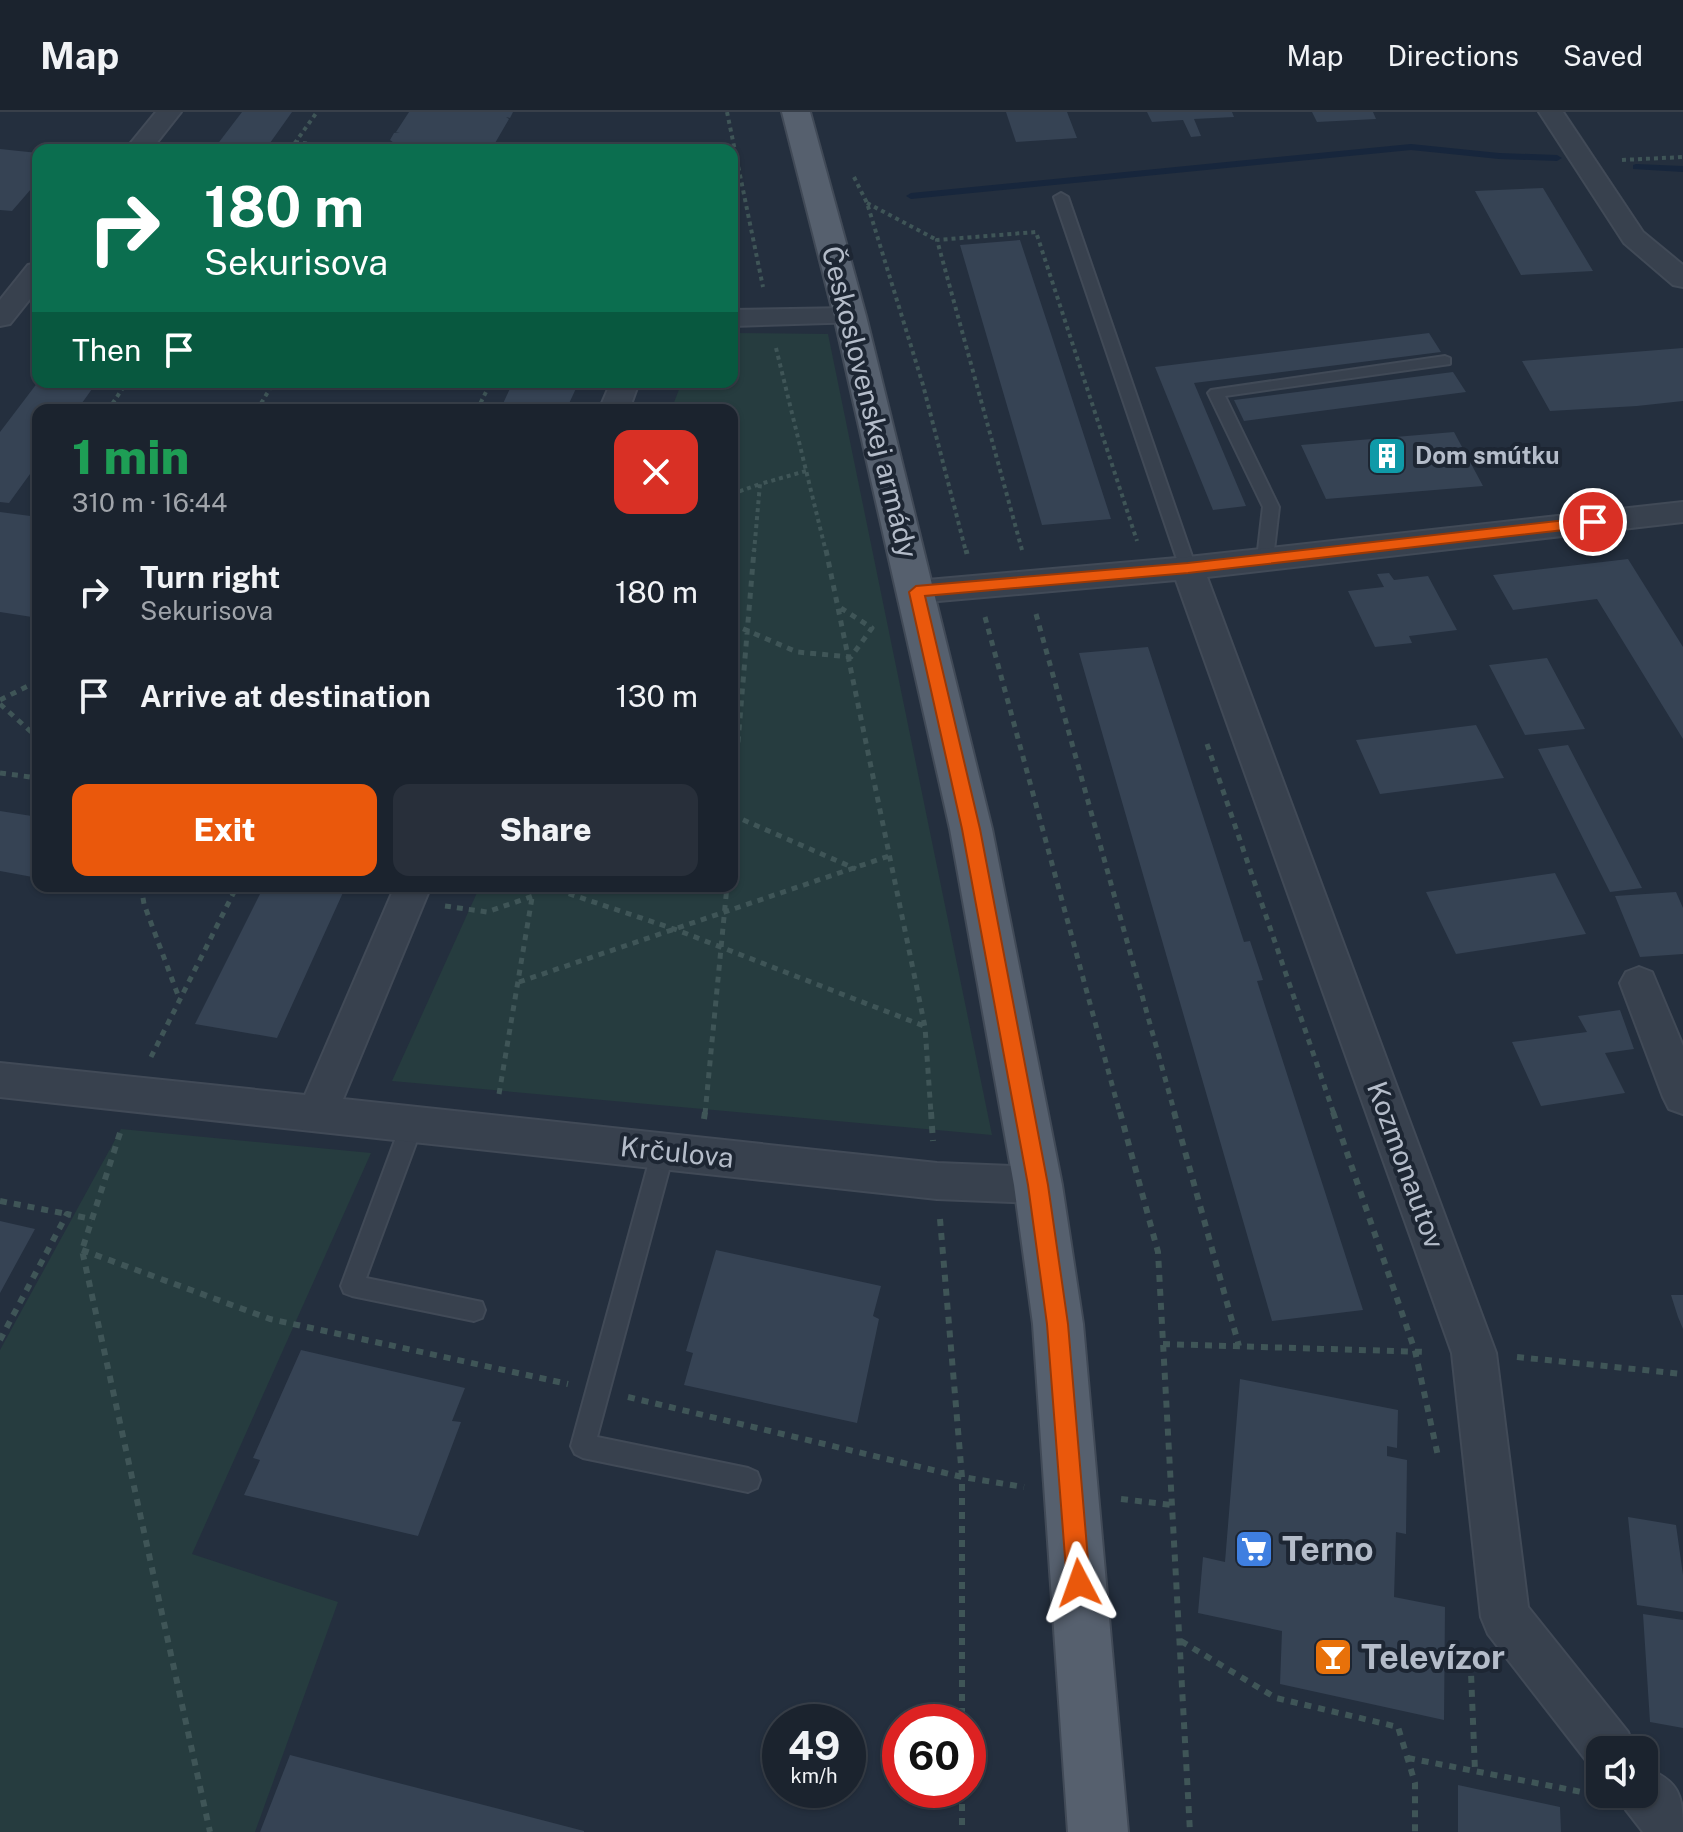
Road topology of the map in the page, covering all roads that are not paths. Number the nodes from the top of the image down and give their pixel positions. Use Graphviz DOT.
graph roads {
  1 [pos="169,112"];
  2 [pos="796,112"];
  3 [pos="1551,112"];
  4 [pos="143,144"];
  5 [pos="1061,197"];
  6 [pos="32,278"];
  7 [pos="1683,279"];
  8 [pos="850,316"];
  9 [pos="0,318"];
  10 [pos="738,318"];
  11 [pos="1445,361"];
  12 [pos="1683,512"];
  13 [pos="1265,559"];
  14 [pos="1188,568"];
  15 [pos="916,592"];
  16 [pos="410,894"];
  17 [pos="1639,983"];
  18 [pos="0,1080"];
  19 [pos="1683,1097"];
  20 [pos="317,1114"];
  21 [pos="412,1124"];
  22 [pos="663,1151"];
  23 [pos="1038,1185"];
  24 [pos="474,1310"];
  25 [pos="748,1480"];
  26 [pos="1599,1736"];
  27 [pos="1657,1808"];
  28 [pos="1098,1832"];
  29 [pos="1676,1832"];
  1 -- 4 [label="street"];
  2 -- 8 [label="main road, Československej armády"];
  3 -- 7 [label="street"];
  5 -- 14 [label="lane"];
  6 -- 9 [label="street"];
  8 -- 10 [label="street"];
  8 -- 15 [label="main road, Československej armády"];
  11 -- 13 [label="lane"];
  12 -- 13 [label="street"];
  13 -- 14 [label="street"];
  14 -- 15 [label="street"];
  14 -- 26 [label="street, Kozmonautov"];
  15 -- 23 [label="main road, Československej armády"];
  16 -- 20 [label="street"];
  17 -- 19 [label="street"];
  18 -- 20 [label="street, Krčulova"];
  20 -- 21 [label="street, Krčulova"];
  21 -- 22 [label="street, Krčulova"];
  21 -- 24 [label="lane"];
  22 -- 23 [label="street, Krčulova"];
  22 -- 25 [label="lane"];
  23 -- 28 [label="main road, Československej armády"];
  27 -- 29 [label="street"];
}
